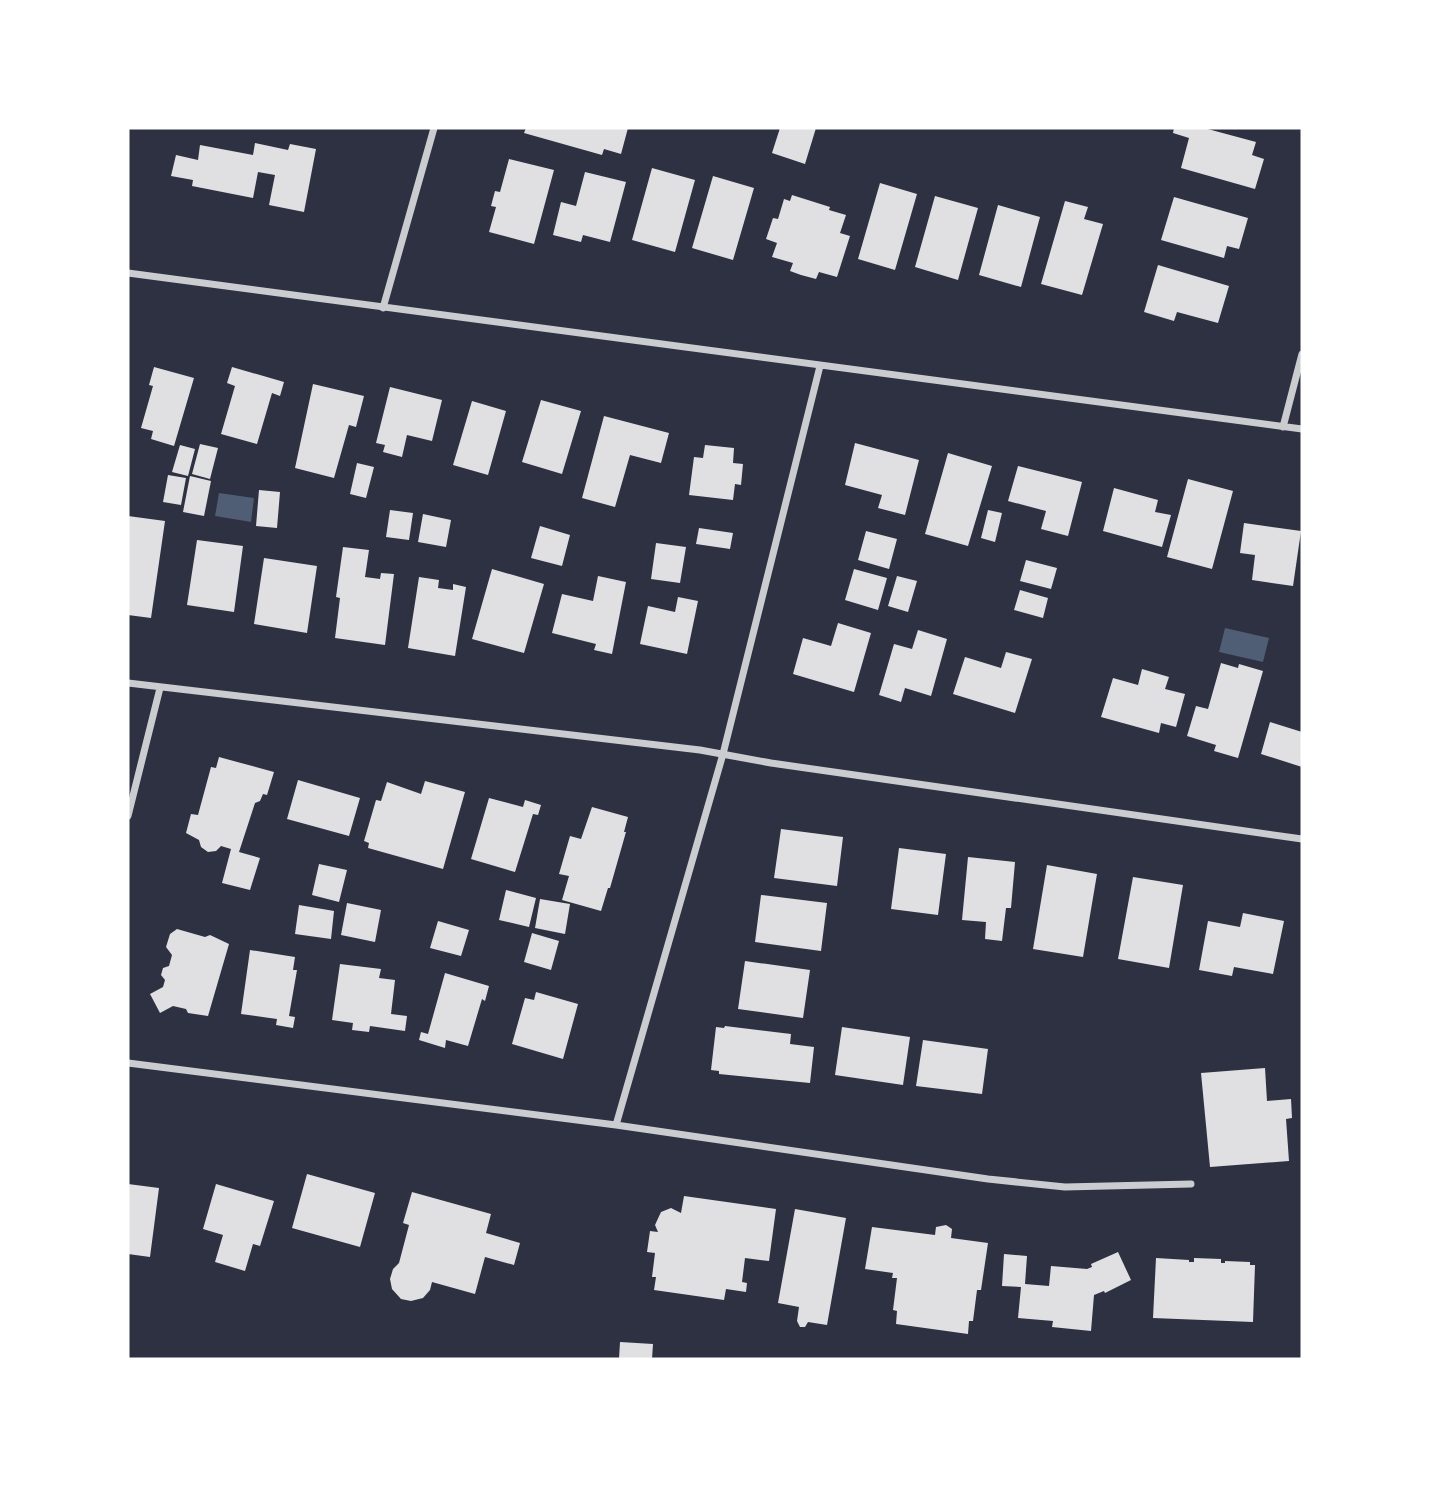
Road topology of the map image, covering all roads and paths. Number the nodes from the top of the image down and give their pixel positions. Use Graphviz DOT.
graph roads {
  1 [pos="434,128"];
  2 [pos="128,274"];
  3 [pos="383,309"];
  4 [pos="1302,354"];
  5 [pos="820,366"];
  6 [pos="1283,427"];
  7 [pos="1302,429"];
  8 [pos="128,683"];
  9 [pos="160,688"];
  10 [pos="723,754"];
  11 [pos="128,816"];
  12 [pos="1302,839"];
  13 [pos="128,1063"];
  14 [pos="616,1125"];
  15 [pos="1191,1184"];
  1 -- 3 [label="street"];
  2 -- 3 [label="street"];
  3 -- 5 [label="street"];
  4 -- 6 [label="street"];
  5 -- 6 [label="street"];
  5 -- 10 [label="street"];
  6 -- 7 [label="street"];
  8 -- 9 [label="street"];
  9 -- 10 [label="street"];
  9 -- 11 [label="street"];
  10 -- 12 [label="street"];
  10 -- 14 [label="street"];
  13 -- 14 [label="street"];
  14 -- 15 [label="street"];
}
